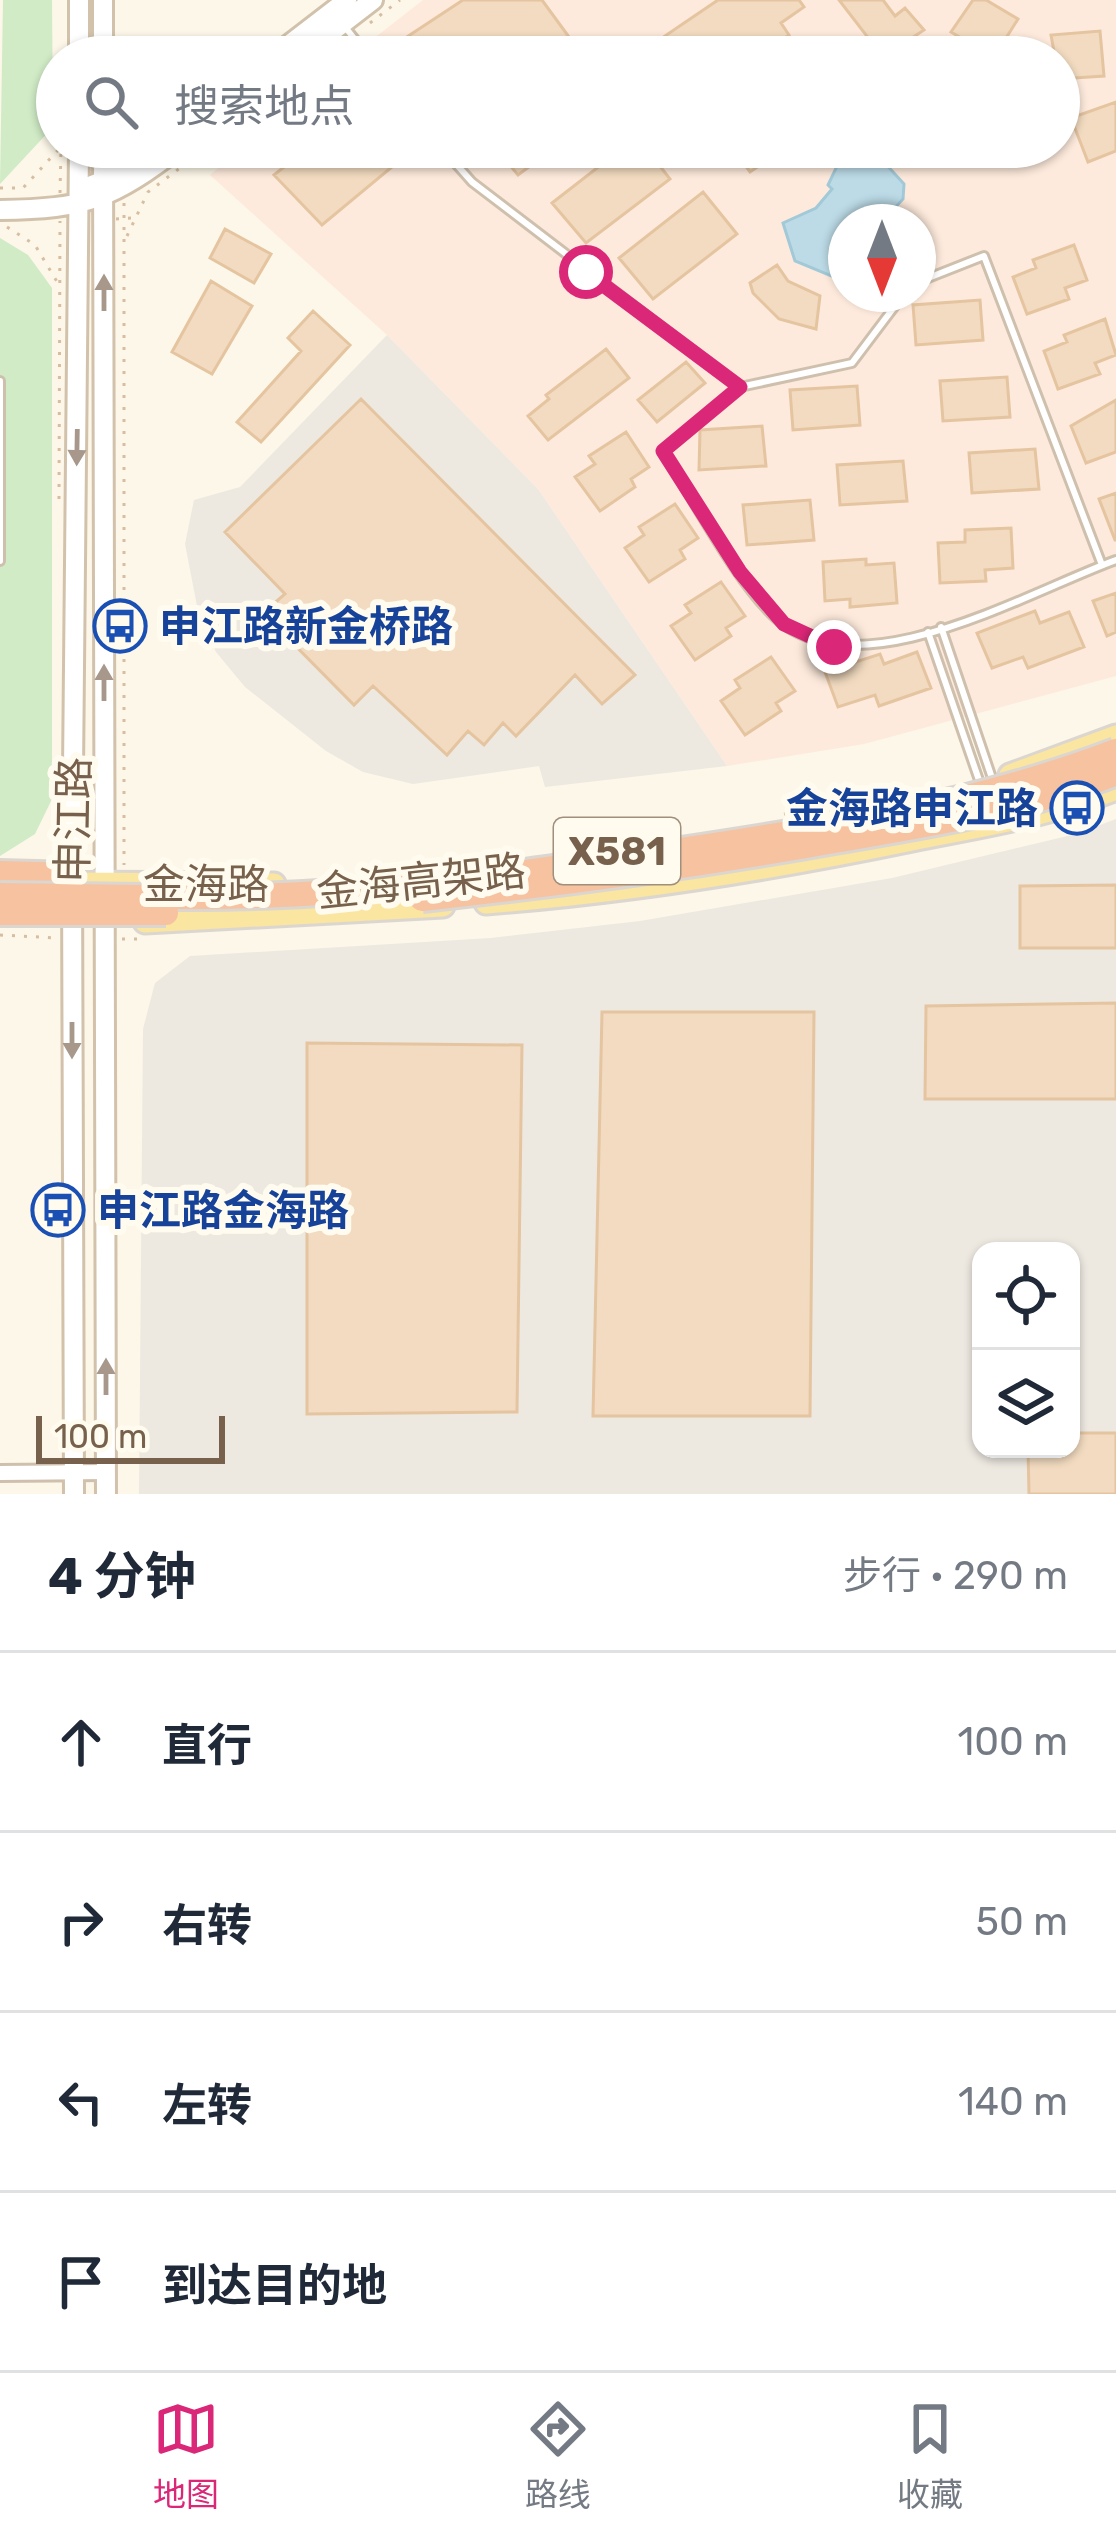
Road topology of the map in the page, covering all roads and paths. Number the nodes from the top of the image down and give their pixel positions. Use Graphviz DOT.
graph roads {
  1 [pos="80,0"];
  2 [pos="104,0"];
  3 [pos="373,0"];
  4 [pos="340,12"];
  5 [pos="80,36"];
  6 [pos="103,36"];
  7 [pos="304,36"];
  8 [pos="318,36"];
  9 [pos="42,168"];
  10 [pos="61,168"];
  11 [pos="80,168"];
  12 [pos="103,168"];
  13 [pos="130,168"];
  14 [pos="153,168"];
  15 [pos="180,168"];
  16 [pos="460,168"];
  17 [pos="0,188"];
  18 [pos="103,189"];
  19 [pos="80,197"];
  20 [pos="0,199"];
  21 [pos="0,210"];
  22 [pos="60,210"];
  23 [pos="0,224"];
  24 [pos="936,275"];
  25 [pos="60,286"];
  26 [pos="890,312"];
  27 [pos="0,381"];
  28 [pos="740,387"];
  29 [pos="1116,560"];
  30 [pos="0,562"];
  31 [pos="1102,565"];
  32 [pos="941,627"];
  33 [pos="928,632"];
  34 [pos="1116,736"];
  35 [pos="1116,751"];
  36 [pos="1116,773"];
  37 [pos="987,783"];
  38 [pos="1116,786"];
  39 [pos="871,799"];
  40 [pos="778,815"];
  41 [pos="981,827"];
  42 [pos="137,869"];
  43 [pos="0,877"];
  44 [pos="72,879"];
  45 [pos="104,884"];
  46 [pos="0,896"];
  47 [pos="0,913"];
  48 [pos="0,922"];
  49 [pos="72,923"];
  50 [pos="104,924"];
  51 [pos="106,1472"];
  52 [pos="0,1473"];
  53 [pos="74,1473"];
  54 [pos="74,1494"];
  55 [pos="106,1494"];
  1 -- 5 [label="main road"];
  2 -- 6 [label="main road"];
  3 -- 4 [label="main road"];
  4 -- 7 [label="main road"];
  4 -- 8 [label="main road"];
  9 -- 17 [label="path"];
  10 -- 22 [label="path"];
  11 -- 19 [label="main road, 申江路"];
  12 -- 18 [label="main road, 申江路"];
  13 -- 18 [label="main road"];
  14 -- 18 [label="main road"];
  15 -- 42 [label="path"];
  16 -- 28 [label="lane"];
  18 -- 19 [label="main road"];
  45 -- 18 [label="main road, 申江路, one-way"];
  19 -- 22 [label="main road"];
  19 -- 44 [label="main road, 申江路, one-way"];
  20 -- 22 [label="main road"];
  21 -- 22 [label="main road"];
  23 -- 25 [label="path"];
  24 -- 31 [label="lane"];
  26 -- 28 [label="lane"];
  27 -- 30 [label="lane"];
  28 -- 33 [label="lane"];
  29 -- 31 [label="lane"];
  31 -- 32 [label="lane"];
  32 -- 33 [label="lane"];
  32 -- 37 [label="lane"];
  33 -- 37 [label="lane"];
  34 -- 37 [label="main road, 金海路 / X581"];
  35 -- 46 [label="highway, 金海高架路, bridge"];
  36 -- 47 [label="highway, 金海高架路, bridge"];
  37 -- 45 [label="main road, 金海路 / X581"];
  38 -- 41 [label="highway, bridge"];
  38 -- 41 [label="main road, 金海路 / X581"];
  39 -- 40 [label="path"];
  41 -- 50 [label="main road, 金海路 / X581"];
  43 -- 44 [label="highway"];
  44 -- 45 [label="main road, 金海路 / X581"];
  44 -- 49 [label="main road, 申江路"];
  45 -- 50 [label="main road, 申江路"];
  48 -- 49 [label="main road, 金海路 / X581"];
  49 -- 50 [label="main road, 金海路 / X581"];
  49 -- 53 [label="main road, 申江路, one-way"];
  51 -- 50 [label="main road, 申江路, one-way"];
  51 -- 53 [label="street"];
  51 -- 55 [label="main road, 申江路"];
  52 -- 53 [label="street"];
  53 -- 54 [label="main road, 申江路"];
}
